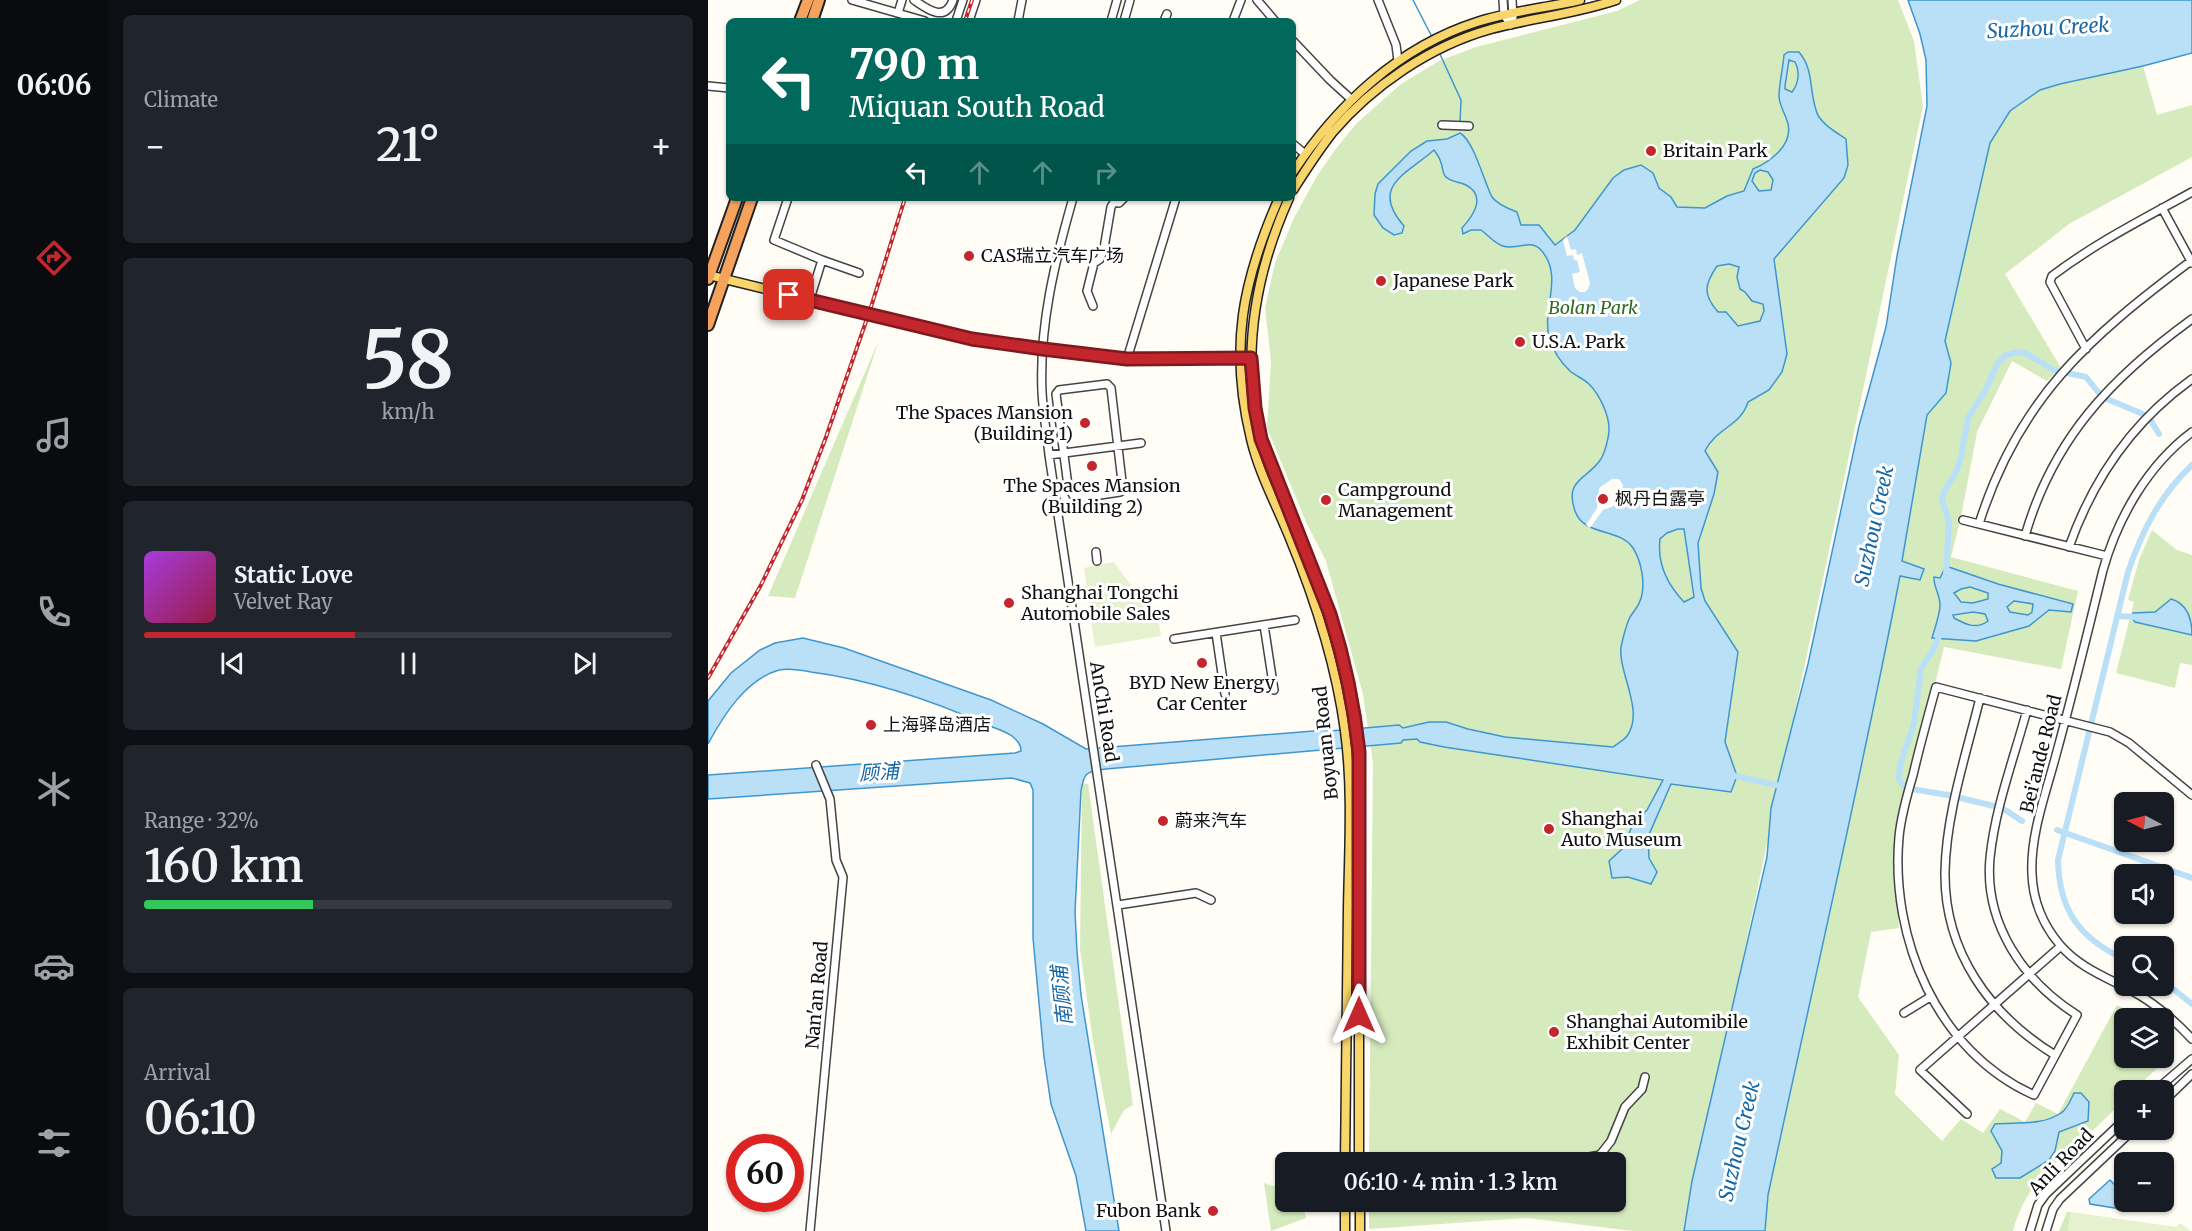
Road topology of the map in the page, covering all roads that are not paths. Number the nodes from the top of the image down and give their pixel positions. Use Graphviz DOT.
graph roads {
  1 [pos="808,0"];
  2 [pos="819,0"];
  3 [pos="852,0"];
  4 [pos="902,0"];
  5 [pos="915,0"];
  6 [pos="953,0"];
  7 [pos="963,0"];
  8 [pos="976,0"];
  9 [pos="1022,0"];
  10 [pos="1117,0"];
  11 [pos="1130,0"];
  12 [pos="1241,0"];
  13 [pos="1257,0"];
  14 [pos="1378,0"];
  15 [pos="1503,0"];
  16 [pos="1512,0"];
  17 [pos="1580,0"];
  18 [pos="1616,0"];
  19 [pos="1515,12"];
  20 [pos="898,13"];
  21 [pos="1504,15"];
  22 [pos="801,18"];
  23 [pos="813,18"];
  24 [pos="915,18"];
  25 [pos="957,18"];
  26 [pos="970,18"];
  27 [pos="1019,18"];
  28 [pos="1113,18"];
  29 [pos="1125,18"];
  30 [pos="1234,18"];
  31 [pos="1272,18"];
  32 [pos="1511,25"];
  33 [pos="1296,44"];
  34 [pos="1398,61"];
  35 [pos="708,86"];
  36 [pos="726,88"];
  37 [pos="1352,100"];
  38 [pos="1442,125"];
  39 [pos="1469,126"];
  40 [pos="1296,146"];
  41 [pos="1305,154"];
  42 [pos="1296,168"];
  43 [pos="1296,186"];
  44 [pos="2192,192"];
  45 [pos="736,201"];
  46 [pos="751,201"];
  47 [pos="787,201"];
  48 [pos="1073,201"];
  49 [pos="1121,201"];
  50 [pos="1175,201"];
  51 [pos="1278,201"];
  52 [pos="1288,201"];
  53 [pos="2162,208"];
  54 [pos="822,260"];
  55 [pos="2191,262"];
  56 [pos="859,273"];
  57 [pos="708,277"];
  58 [pos="725,279"];
  59 [pos="810,299"];
  60 [pos="1093,306"];
  61 [pos="2192,319"];
  62 [pos="708,326"];
  63 [pos="1043,349"];
  64 [pos="2086,349"];
  65 [pos="1240,358"];
  66 [pos="1251,358"];
  67 [pos="1127,359"];
  68 [pos="2192,379"];
  69 [pos="2192,432"];
  70 [pos="1141,443"];
  71 [pos="1118,446"];
  72 [pos="1064,453"];
  73 [pos="1049,455"];
  74 [pos="1963,520"];
  75 [pos="1979,524"];
  76 [pos="2025,536"];
  77 [pos="2069,547"];
  78 [pos="1096,552"];
  79 [pos="2107,556"];
  80 [pos="1097,561"];
  81 [pos="1295,620"];
  82 [pos="1264,625"];
  83 [pos="1216,633"];
  84 [pos="1174,639"];
  85 [pos="1274,690"];
  86 [pos="1225,694"];
  87 [pos="1980,698"];
  88 [pos="2027,710"];
  89 [pos="2065,720"];
  90 [pos="816,765"];
  91 [pos="2192,795"];
  92 [pos="1211,900"];
  93 [pos="1118,905"];
  94 [pos="2061,946"];
  95 [pos="2029,974"];
  96 [pos="1930,998"];
  97 [pos="1994,1005"];
  98 [pos="1904,1013"];
  99 [pos="1957,1037"];
  100 [pos="2192,1039"];
  101 [pos="2055,1055"];
  102 [pos="2192,1059"];
  103 [pos="2192,1074"];
  104 [pos="1645,1077"];
  105 [pos="2168,1080"];
  106 [pos="2174,1091"];
  107 [pos="1967,1114"];
  108 [pos="2114,1129"];
  109 [pos="2122,1140"];
  110 [pos="1345,1152"];
  111 [pos="1359,1152"];
  112 [pos="1602,1152"];
  113 [pos="1345,1212"];
  114 [pos="1360,1212"];
  115 [pos="810,1231"];
  116 [pos="1166,1231"];
  117 [pos="1345,1231"];
  118 [pos="1360,1231"];
  119 [pos="2030,1231"];
  120 [pos="2046,1231"];
  1 -- 22 [label="highway"];
  2 -- 23 [label="highway"];
  3 -- 20 [label="street"];
  4 -- 20 [label="street"];
  5 -- 6 [label="street"];
  7 -- 25 [label="street"];
  8 -- 26 [label="street"];
  9 -- 27 [label="street"];
  10 -- 28 [label="street"];
  11 -- 29 [label="street"];
  12 -- 30 [label="street"];
  13 -- 31 [label="street"];
  14 -- 34 [label="street"];
  15 -- 21 [label="street"];
  16 -- 19 [label="street"];
  17 -- 19 [label="main road"];
  18 -- 32 [label="main road"];
  19 -- 21 [label="main road"];
  19 -- 32 [label="street"];
  20 -- 24 [label="street"];
  21 -- 32 [label="street"];
  21 -- 34 [label="main road"];
  32 -- 43 [label="main road"];
  33 -- 37 [label="street"];
  34 -- 37 [label="main road"];
  35 -- 36 [label="street"];
  37 -- 41 [label="main road"];
  38 -- 39 [label="street"];
  40 -- 41 [label="street"];
  41 -- 42 [label="main road"];
  44 -- 53 [label="street"];
  45 -- 57 [label="highway"];
  46 -- 58 [label="highway"];
  47 -- 54 [label="street"];
  48 -- 63 [label="street, AnChi Road"];
  49 -- 60 [label="street"];
  50 -- 67 [label="street"];
  51 -- 65 [label="main road, Boyuan Road"];
  52 -- 66 [label="main road, Boyuan Road"];
  53 -- 55 [label="street"];
  53 -- 64 [label="street"];
  54 -- 56 [label="street"];
  54 -- 59 [label="street"];
  55 -- 64 [label="street"];
  57 -- 58 [label="main road"];
  58 -- 59 [label="main road"];
  58 -- 62 [label="highway"];
  59 -- 63 [label="main road"];
  61 -- 76 [label="street"];
  63 -- 67 [label="main road"];
  63 -- 73 [label="street, AnChi Road"];
  64 -- 75 [label="street"];
  65 -- 66 [label="main road"];
  65 -- 67 [label="main road"];
  65 -- 110 [label="main road, Boyuan Road"];
  66 -- 111 [label="main road, Boyuan Road"];
  68 -- 77 [label="street"];
  69 -- 79 [label="street, Bei'ande Road"];
  70 -- 71 [label="street"];
  71 -- 72 [label="street"];
  71 -- 72 [label="street"];
  71 -- 72 [label="street"];
  72 -- 73 [label="street"];
  73 -- 93 [label="street, AnChi Road"];
  74 -- 75 [label="street"];
  75 -- 76 [label="street"];
  76 -- 77 [label="street"];
  77 -- 79 [label="street"];
  78 -- 80 [label="street"];
  79 -- 89 [label="street, Bei'ande Road"];
  81 -- 82 [label="street"];
  82 -- 83 [label="street"];
  82 -- 85 [label="street"];
  83 -- 84 [label="street"];
  83 -- 86 [label="street"];
  87 -- 88 [label="street"];
  87 -- 96 [label="street"];
  87 -- 97 [label="street"];
  88 -- 89 [label="street"];
  88 -- 95 [label="street"];
  89 -- 91 [label="street"];
  89 -- 94 [label="street, Bei'ande Road"];
  90 -- 115 [label="street, Nan'an Road"];
  92 -- 93 [label="street"];
  93 -- 116 [label="street, AnChi Road"];
  94 -- 95 [label="street"];
  94 -- 100 [label="street, Bei'ande Road"];
  95 -- 97 [label="street"];
  95 -- 101 [label="street"];
  96 -- 98 [label="street"];
  96 -- 99 [label="street"];
  97 -- 99 [label="street"];
  97 -- 101 [label="street"];
  99 -- 101 [label="street"];
  99 -- 107 [label="street"];
  102 -- 105 [label="street"];
  103 -- 106 [label="street"];
  104 -- 112 [label="street"];
  108 -- 119 [label="street, Anli Road"];
  109 -- 120 [label="street, Anli Road"];
  113 -- 117 [label="main road"];
  114 -- 118 [label="main road"];
}
